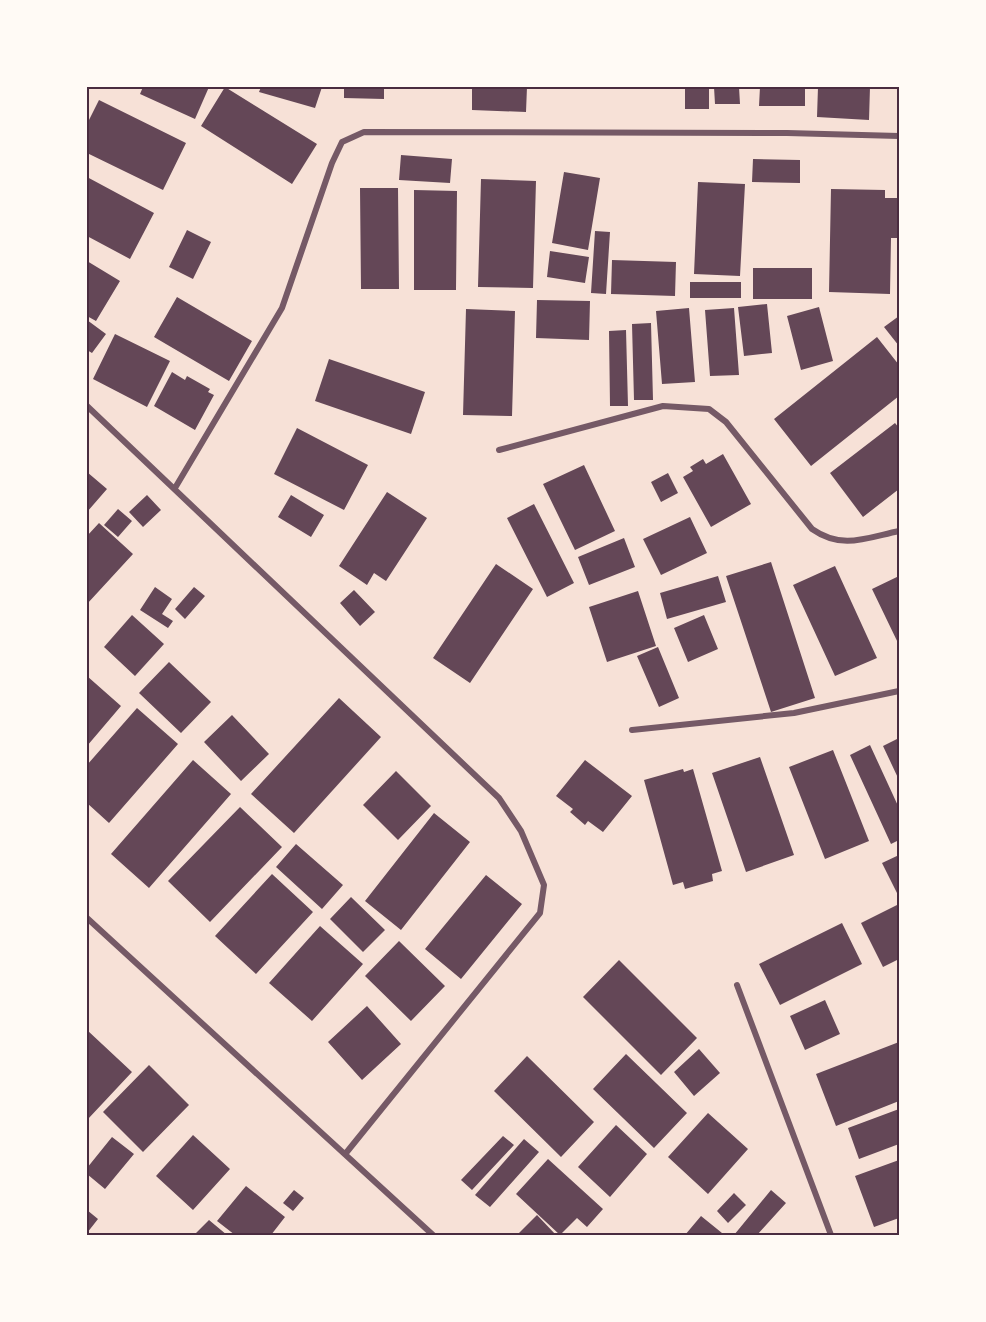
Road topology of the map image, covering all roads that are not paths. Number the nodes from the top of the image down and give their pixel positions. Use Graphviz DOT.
graph roads {
  1 [pos="899,136"];
  2 [pos="87,405"];
  3 [pos="499,450"];
  4 [pos="175,488"];
  5 [pos="899,531"];
  6 [pos="899,691"];
  7 [pos="632,730"];
  8 [pos="87,918"];
  9 [pos="737,985"];
  10 [pos="346,1153"];
  11 [pos="433,1235"];
  12 [pos="831,1235"];
  1 -- 4 [label="street"];
  2 -- 4 [label="street"];
  3 -- 5 [label="street"];
  4 -- 10 [label="street"];
  6 -- 7 [label="street"];
  8 -- 10 [label="street"];
  9 -- 12 [label="street"];
  10 -- 11 [label="street"];
}
